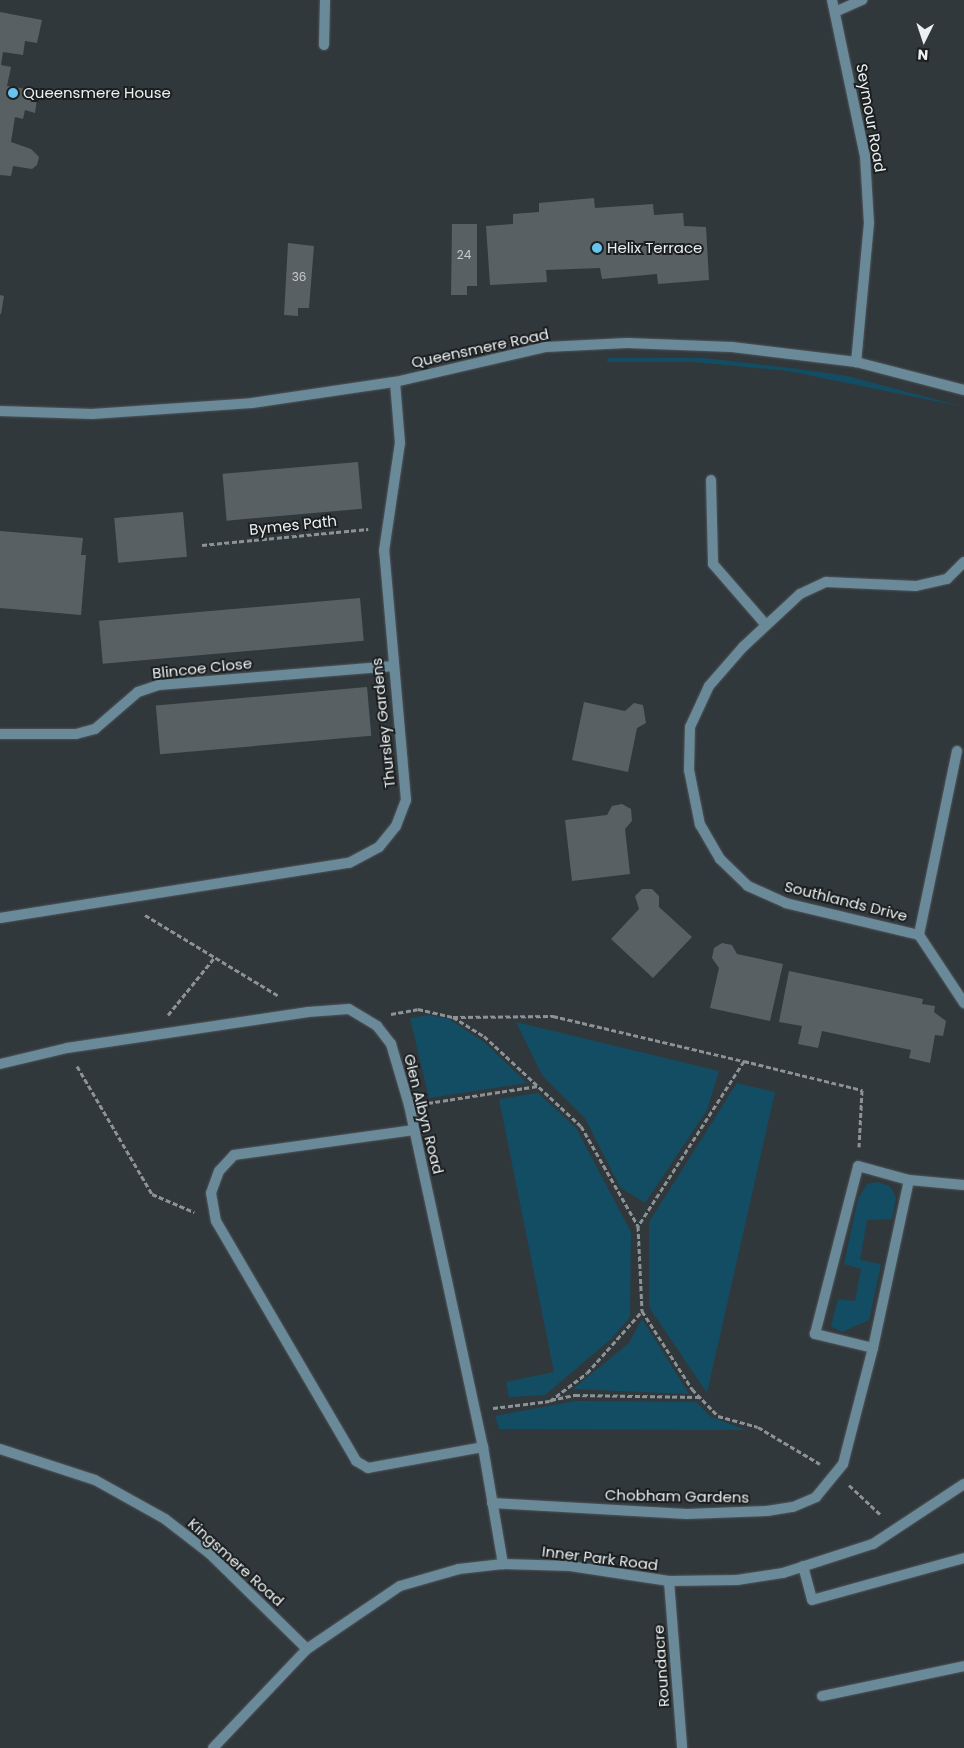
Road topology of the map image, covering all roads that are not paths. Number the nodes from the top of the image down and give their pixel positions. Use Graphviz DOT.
graph roads {
  1 [pos="325,0"];
  2 [pos="832,0"];
  3 [pos="862,0"];
  4 [pos="835,12"];
  5 [pos="324,45"];
  6 [pos="856,362"];
  7 [pos="395,382"];
  8 [pos="964,390"];
  9 [pos="0,411"];
  10 [pos="711,480"];
  11 [pos="964,562"];
  12 [pos="766,625"];
  13 [pos="392,666"];
  14 [pos="0,734"];
  15 [pos="957,751"];
  16 [pos="0,918"];
  17 [pos="919,935"];
  18 [pos="964,1003"];
  19 [pos="0,1064"];
  20 [pos="414,1130"];
  21 [pos="909,1180"];
  22 [pos="964,1185"];
  23 [pos="873,1348"];
  24 [pos="483,1447"];
  25 [pos="0,1449"];
  26 [pos="964,1484"];
  27 [pos="492,1503"];
  28 [pos="964,1558"];
  29 [pos="503,1564"];
  30 [pos="803,1566"];
  31 [pos="669,1581"];
  32 [pos="307,1649"];
  33 [pos="964,1666"];
  34 [pos="822,1696"];
  35 [pos="213,1748"];
  36 [pos="682,1748"];
  1 -- 5 [label="street"];
  2 -- 4 [label="street, Seymour Road"];
  3 -- 4 [label="street"];
  4 -- 6 [label="street, Seymour Road"];
  6 -- 7 [label="street, Queensmere Road"];
  6 -- 8 [label="street, Queensmere Road"];
  7 -- 9 [label="street, Queensmere Road"];
  7 -- 13 [label="street, Thursley Gardens"];
  10 -- 12 [label="street"];
  11 -- 12 [label="street, Southlands Drive"];
  12 -- 17 [label="street, Southlands Drive"];
  13 -- 14 [label="street, Blincoe Close"];
  13 -- 16 [label="street, Thursley Gardens"];
  15 -- 17 [label="street, Southlands Drive"];
  17 -- 18 [label="street"];
  19 -- 20 [label="street, Glen Albyn Road"];
  20 -- 24 [label="street, Glen Albyn Road"];
  20 -- 24 [label="street"];
  21 -- 22 [label="street"];
  21 -- 23 [label="street, Chobham Gardens"];
  21 -- 23 [label="street"];
  23 -- 27 [label="street, Chobham Gardens"];
  24 -- 27 [label="street, Glen Albyn Road"];
  25 -- 32 [label="street, Kingsmere Road"];
  26 -- 30 [label="street, Inner Park Road"];
  27 -- 29 [label="street, Glen Albyn Road"];
  28 -- 30 [label="street"];
  29 -- 31 [label="street, Inner Park Road"];
  29 -- 32 [label="street, Inner Park Road"];
  30 -- 31 [label="street, Inner Park Road"];
  31 -- 36 [label="street, Roundacre"];
  32 -- 35 [label="street, Inner Park Road"];
  33 -- 34 [label="street"];
}
